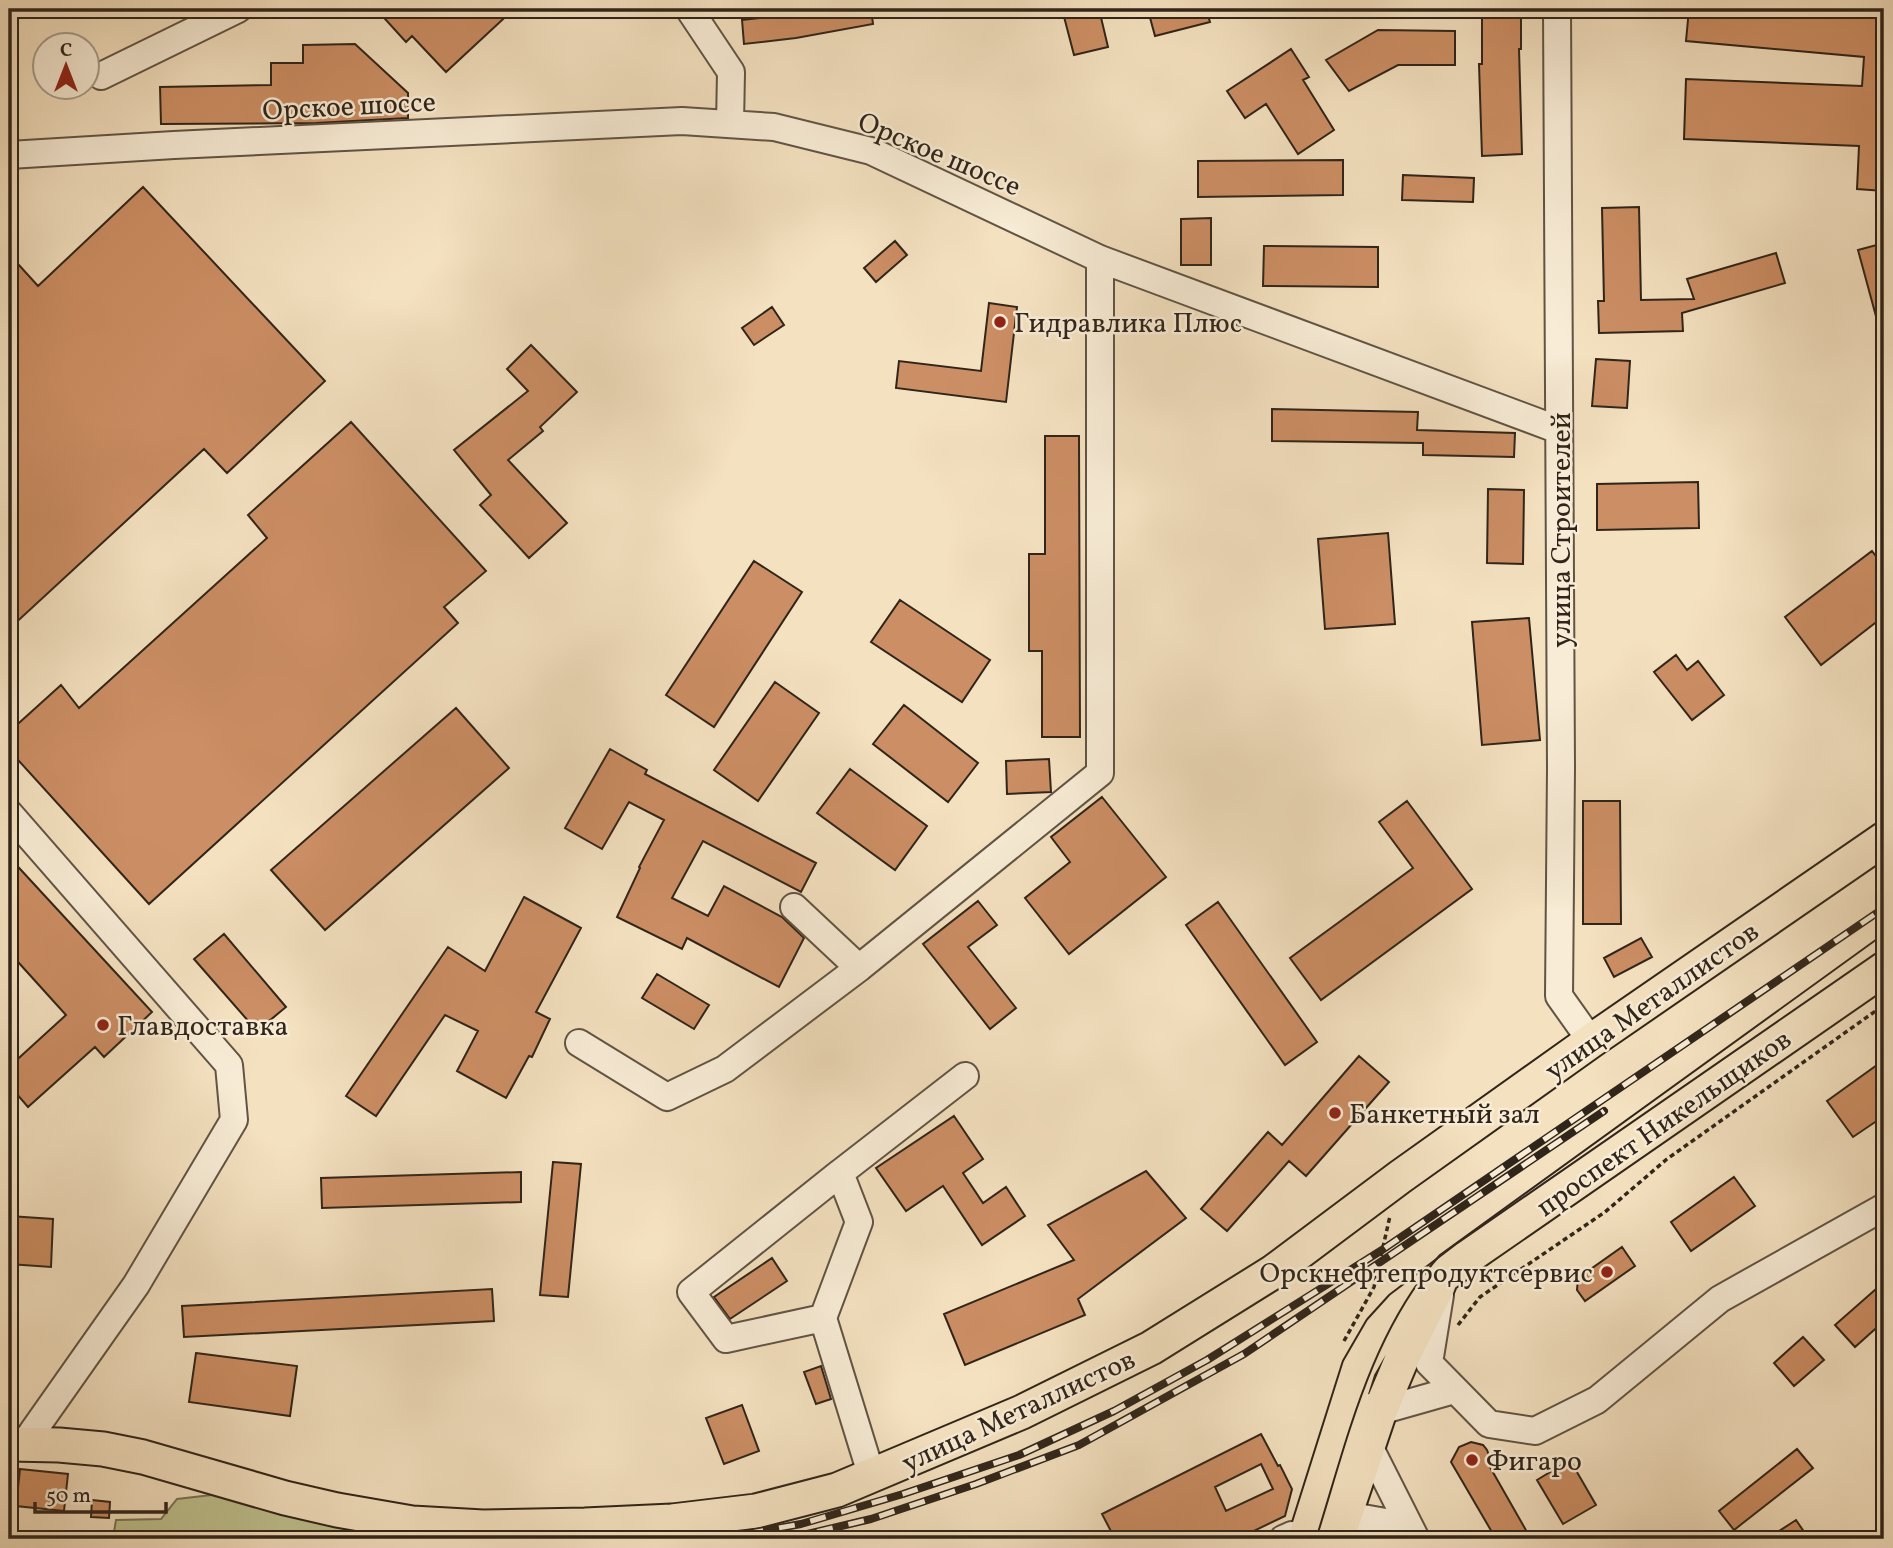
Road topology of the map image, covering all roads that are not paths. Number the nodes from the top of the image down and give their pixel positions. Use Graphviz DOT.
graph roads {
  1 [pos="238,9"];
  2 [pos="689,9"];
  3 [pos="1557,9"];
  4 [pos="102,76"];
  5 [pos="730,124"];
  6 [pos="9,155"];
  7 [pos="1100,259"];
  8 [pos="1559,430"];
  9 [pos="9,814"];
  10 [pos="1884,839"];
  11 [pos="794,907"];
  12 [pos="859,968"];
  13 [pos="1884,969"];
  14 [pos="1591,1041"];
  15 [pos="579,1043"];
  16 [pos="965,1076"];
  17 [pos="840,1173"];
  18 [pos="1884,1207"];
  19 [pos="1443,1275"];
  20 [pos="823,1318"];
  21 [pos="1454,1390"];
  22 [pos="1348,1402"];
  23 [pos="1380,1411"];
  24 [pos="1338,1436"];
  25 [pos="17,1444"];
  26 [pos="1369,1446"];
  27 [pos="872,1476"];
  28 [pos="1316,1531"];
  29 [pos="1412,1533"];
  1 -- 4 [label="street"];
  2 -- 5 [label="street"];
  3 -- 8 [label="street, улица Строителей"];
  5 -- 6 [label="street, Орское шоссе"];
  5 -- 7 [label="street, Орское шоссе"];
  7 -- 8 [label="street, Орское шоссе"];
  7 -- 12 [label="street"];
  8 -- 14 [label="street, улица Строителей"];
  9 -- 25 [label="street"];
  10 -- 14 [label="main road, улица Металлистов"];
  11 -- 12 [label="street"];
  12 -- 15 [label="street"];
  13 -- 19 [label="main road, проспект Никельщиков"];
  14 -- 27 [label="main road, улица Металлистов"];
  16 -- 17 [label="street"];
  17 -- 20 [label="street"];
  17 -- 20 [label="street"];
  18 -- 21 [label="street"];
  19 -- 21 [label="street"];
  19 -- 22 [label="main road"];
  19 -- 23 [label="main road"];
  20 -- 27 [label="street"];
  21 -- 23 [label="street"];
  22 -- 23 [label="street"];
  22 -- 24 [label="main road"];
  23 -- 26 [label="main road"];
  24 -- 26 [label="street"];
  24 -- 28 [label="main road"];
  25 -- 27 [label="main road, улица Металлистов"];
  26 -- 28 [label="main road"];
  26 -- 29 [label="street"];
  28 -- 29 [label="street"];
}
